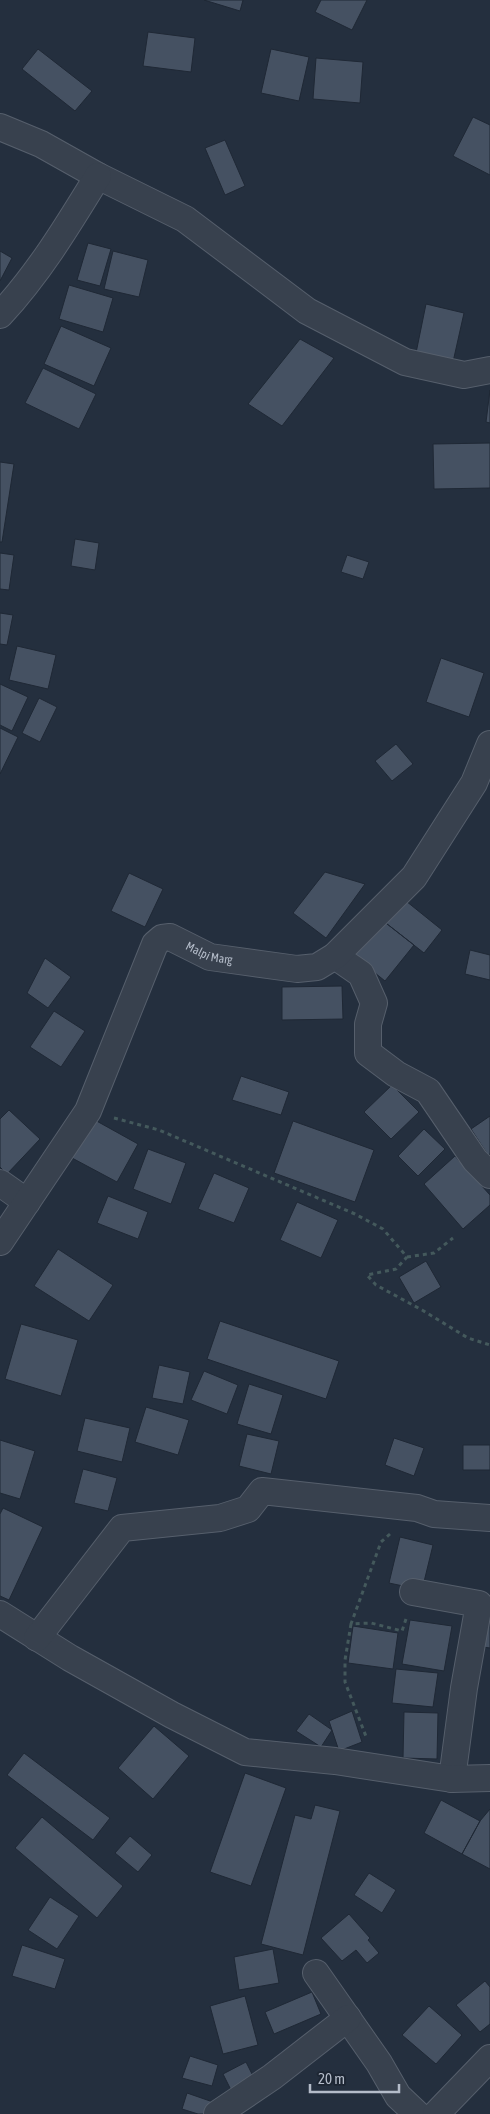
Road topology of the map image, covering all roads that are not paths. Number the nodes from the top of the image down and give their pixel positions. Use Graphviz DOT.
graph roads {
  1 [pos="0,127"];
  2 [pos="98,176"];
  3 [pos="0,315"];
  4 [pos="490,370"];
  5 [pos="490,744"];
  6 [pos="335,956"];
  7 [pos="490,1175"];
  8 [pos="0,1183"];
  9 [pos="27,1202"];
  10 [pos="0,1242"];
  11 [pos="490,1518"];
  12 [pos="413,1592"];
  13 [pos="0,1614"];
  14 [pos="37,1638"];
  15 [pos="490,1778"];
  16 [pos="452,1779"];
  17 [pos="316,1973"];
  18 [pos="348,2018"];
  19 [pos="490,2058"];
  20 [pos="217,2114"];
  21 [pos="416,2114"];
  22 [pos="436,2114"];
  1 -- 2 [label="street"];
  2 -- 3 [label="street"];
  2 -- 4 [label="street"];
  5 -- 6 [label="street, Malpi Marg"];
  6 -- 7 [label="street"];
  6 -- 9 [label="street, Malpi Marg"];
  8 -- 9 [label="street"];
  9 -- 10 [label="street, Malpi Marg"];
  11 -- 14 [label="street"];
  12 -- 16 [label="street"];
  13 -- 14 [label="street"];
  14 -- 16 [label="street"];
  15 -- 16 [label="street"];
  17 -- 18 [label="street"];
  18 -- 20 [label="street"];
  18 -- 21 [label="street"];
  19 -- 22 [label="street"];
}
